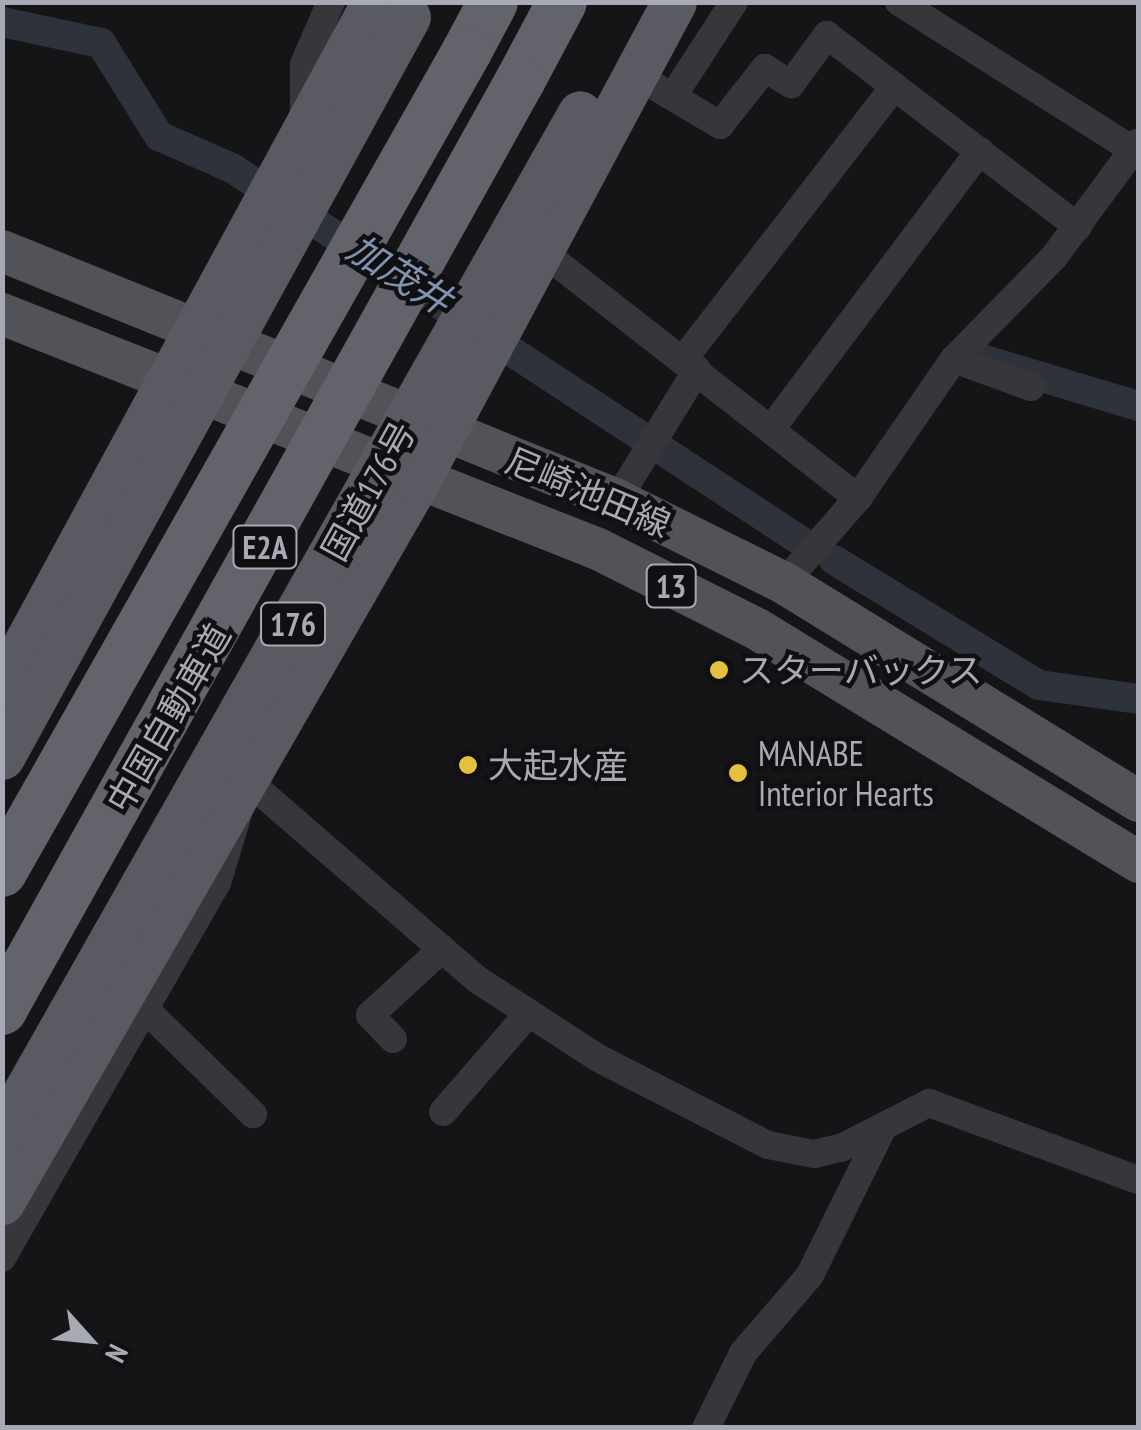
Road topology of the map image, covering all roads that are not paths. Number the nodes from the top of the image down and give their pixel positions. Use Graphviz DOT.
graph roads {
  1 [pos="331,2"];
  2 [pos="493,2"];
  3 [pos="562,2"];
  4 [pos="641,2"];
  5 [pos="674,2"];
  6 [pos="734,2"];
  7 [pos="899,2"];
  8 [pos="399,7"];
  9 [pos="634,74"];
  10 [pos="895,86"];
  11 [pos="673,96"];
  12 [pos="304,132"];
  13 [pos="1136,147"];
  14 [pos="980,152"];
  15 [pos="1078,227"];
  16 [pos="540,250"];
  17 [pos="2,251"];
  18 [pos="2,314"];
  19 [pos="197,330"];
  20 [pos="954,359"];
  21 [pos="690,365"];
  22 [pos="169,381"];
  23 [pos="1032,387"];
  24 [pos="771,429"];
  25 [pos="442,430"];
  26 [pos="417,482"];
  27 [pos="858,498"];
  28 [pos="617,500"];
  29 [pos="784,583"];
  30 [pos="10,644"];
  31 [pos="2,688"];
  32 [pos="2,757"];
  33 [pos="248,781"];
  34 [pos="1138,801"];
  35 [pos="1138,862"];
  36 [pos="2,872"];
  37 [pos="442,949"];
  38 [pos="2,1010"];
  39 [pos="147,1011"];
  40 [pos="528,1014"];
  41 [pos="394,1039"];
  42 [pos="443,1112"];
  43 [pos="254,1114"];
  44 [pos="882,1129"];
  45 [pos="2,1134"];
  46 [pos="1138,1180"];
  47 [pos="2,1202"];
  48 [pos="2,1258"];
  49 [pos="706,1428"];
  1 -- 12 [label="street"];
  2 -- 36 [label="highway, 中国自動車道 / E2A, bridge"];
  3 -- 38 [label="highway, 中国自動車道 / E2A, bridge"];
  4 -- 45 [label="highway, 国道176号 / 176, bridge"];
  5 -- 9 [label="highway"];
  6 -- 11 [label="street"];
  7 -- 13 [label="street"];
  8 -- 12 [label="highway"];
  8 -- 32 [label="highway, bridge"];
  9 -- 11 [label="street"];
  9 -- 16 [label="highway"];
  10 -- 11 [label="street"];
  10 -- 14 [label="street"];
  10 -- 21 [label="street"];
  12 -- 19 [label="highway"];
  13 -- 15 [label="street"];
  14 -- 15 [label="street"];
  14 -- 24 [label="street"];
  15 -- 20 [label="street"];
  16 -- 21 [label="street"];
  16 -- 25 [label="highway"];
  17 -- 19 [label="main road, 尼崎池田線 / 13"];
  18 -- 22 [label="main road, 尼崎池田線 / 13"];
  19 -- 22 [label="highway"];
  19 -- 25 [label="main road, 尼崎池田線 / 13"];
  20 -- 23 [label="street"];
  20 -- 27 [label="street"];
  21 -- 24 [label="street"];
  21 -- 28 [label="street"];
  22 -- 26 [label="main road, 尼崎池田線 / 13"];
  22 -- 30 [label="highway"];
  24 -- 27 [label="street"];
  25 -- 26 [label="highway"];
  25 -- 28 [label="main road, 尼崎池田線 / 13"];
  26 -- 33 [label="highway"];
  26 -- 35 [label="main road, 尼崎池田線 / 13"];
  27 -- 29 [label="street"];
  28 -- 29 [label="main road, 尼崎池田線 / 13"];
  29 -- 34 [label="main road, 尼崎池田線 / 13"];
  30 -- 31 [label="highway"];
  33 -- 37 [label="street"];
  33 -- 39 [label="street"];
  33 -- 47 [label="highway"];
  37 -- 40 [label="street"];
  37 -- 41 [label="street"];
  39 -- 43 [label="street"];
  39 -- 48 [label="street"];
  40 -- 42 [label="street"];
  40 -- 44 [label="street"];
  44 -- 46 [label="street"];
  44 -- 49 [label="street"];
}
